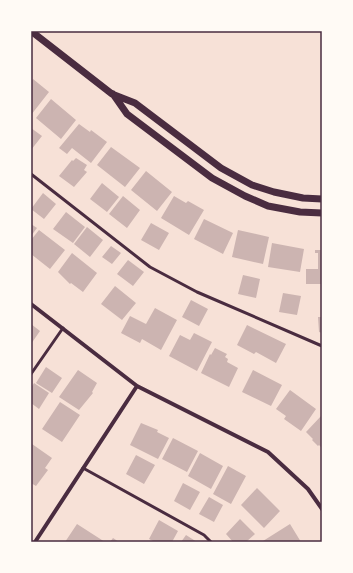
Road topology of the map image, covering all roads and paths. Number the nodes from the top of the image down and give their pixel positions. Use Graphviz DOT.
graph roads {
  1 [pos="31,31"];
  2 [pos="112,94"];
  3 [pos="31,174"];
  4 [pos="322,199"];
  5 [pos="322,213"];
  6 [pos="31,304"];
  7 [pos="62,328"];
  8 [pos="322,346"];
  9 [pos="31,374"];
  10 [pos="137,386"];
  11 [pos="83,468"];
  12 [pos="322,509"];
  13 [pos="35,542"];
  14 [pos="211,542"];
  1 -- 2 [label="street"];
  2 -- 4 [label="street"];
  2 -- 5 [label="street"];
  3 -- 8 [label="lane"];
  6 -- 7 [label="street"];
  7 -- 9 [label="lane"];
  7 -- 10 [label="street"];
  10 -- 11 [label="street"];
  10 -- 12 [label="street"];
  11 -- 13 [label="street"];
  11 -- 14 [label="lane"];
}
